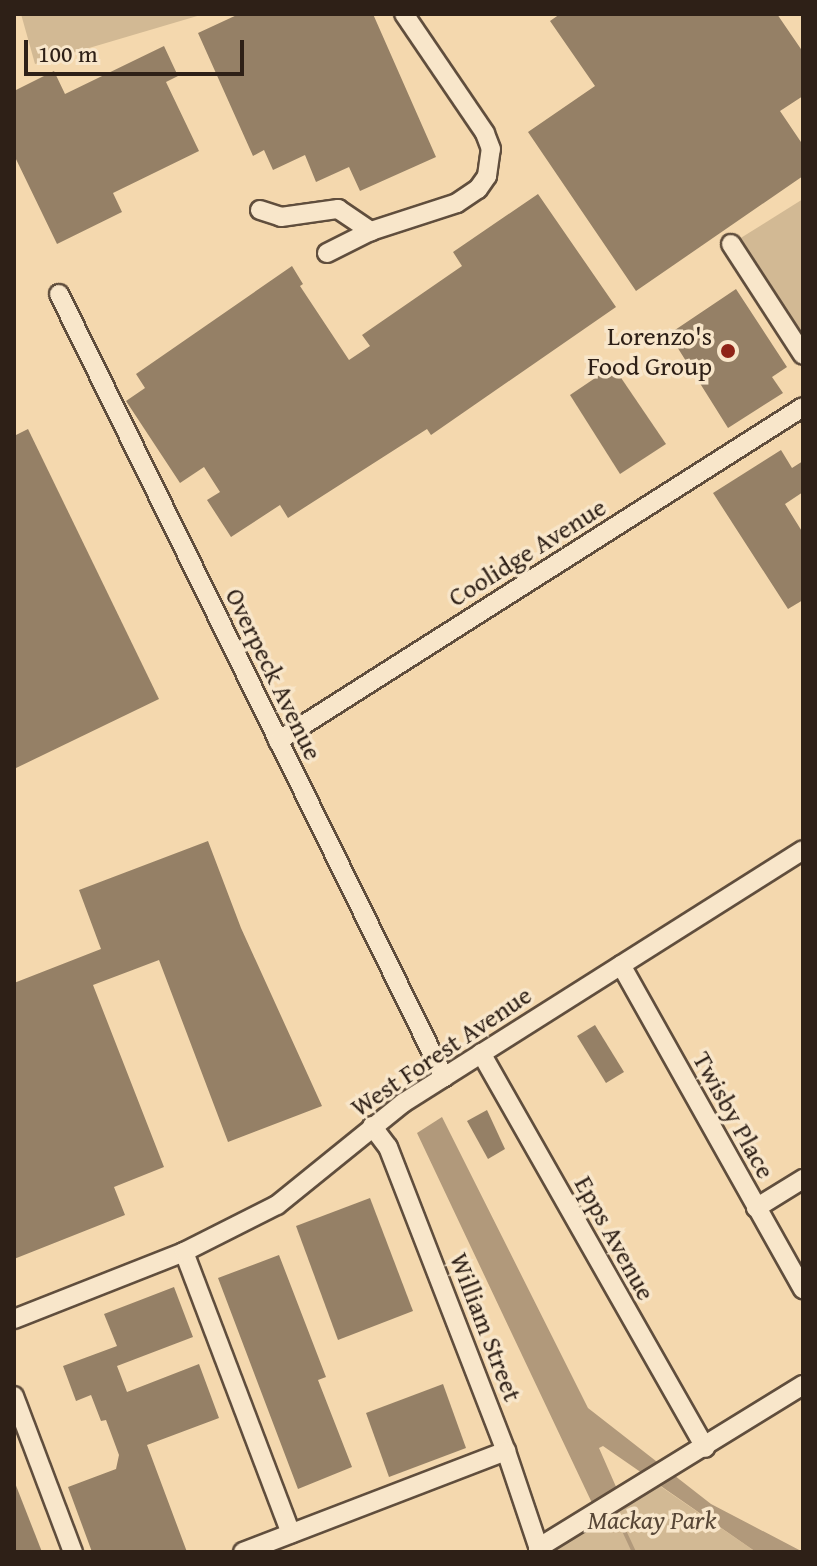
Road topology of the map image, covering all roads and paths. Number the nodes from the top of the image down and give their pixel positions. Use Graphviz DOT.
graph roads {
  1 [pos="404,14"];
  2 [pos="260,210"];
  3 [pos="371,231"];
  4 [pos="731,244"];
  5 [pos="327,253"];
  6 [pos="59,294"];
  7 [pos="803,355"];
  8 [pos="803,407"];
  9 [pos="278,741"];
  10 [pos="803,850"];
  11 [pos="621,965"];
  12 [pos="481,1053"];
  13 [pos="437,1081"];
  14 [pos="372,1126"];
  15 [pos="803,1179"];
  16 [pos="756,1208"];
  17 [pos="184,1252"];
  18 [pos="803,1289"];
  19 [pos="14,1319"];
  20 [pos="803,1385"];
  21 [pos="14,1396"];
  22 [pos="705,1448"];
  23 [pos="506,1451"];
  24 [pos="291,1533"];
  25 [pos="539,1550"];
  26 [pos="73,1552"];
  27 [pos="243,1552"];
  1 -- 3 [label="street"];
  2 -- 3 [label="street"];
  3 -- 5 [label="street"];
  4 -- 7 [label="street"];
  6 -- 9 [label="street, Overpeck Avenue"];
  8 -- 9 [label="street, Coolidge Avenue"];
  9 -- 13 [label="street, Overpeck Avenue"];
  10 -- 11 [label="street, West Forest Avenue"];
  11 -- 12 [label="street, West Forest Avenue"];
  11 -- 16 [label="street, Twisby Place"];
  12 -- 13 [label="street, West Forest Avenue"];
  12 -- 22 [label="street, Epps Avenue"];
  13 -- 14 [label="street, West Forest Avenue"];
  14 -- 17 [label="street, West Forest Avenue"];
  14 -- 23 [label="street, William Street"];
  15 -- 16 [label="street"];
  16 -- 18 [label="street, Twisby Place"];
  17 -- 19 [label="street, West Forest Avenue"];
  17 -- 24 [label="street"];
  20 -- 22 [label="street"];
  21 -- 26 [label="street"];
  22 -- 25 [label="street"];
  23 -- 24 [label="street"];
  23 -- 25 [label="street, William Street"];
  24 -- 27 [label="street"];
}
